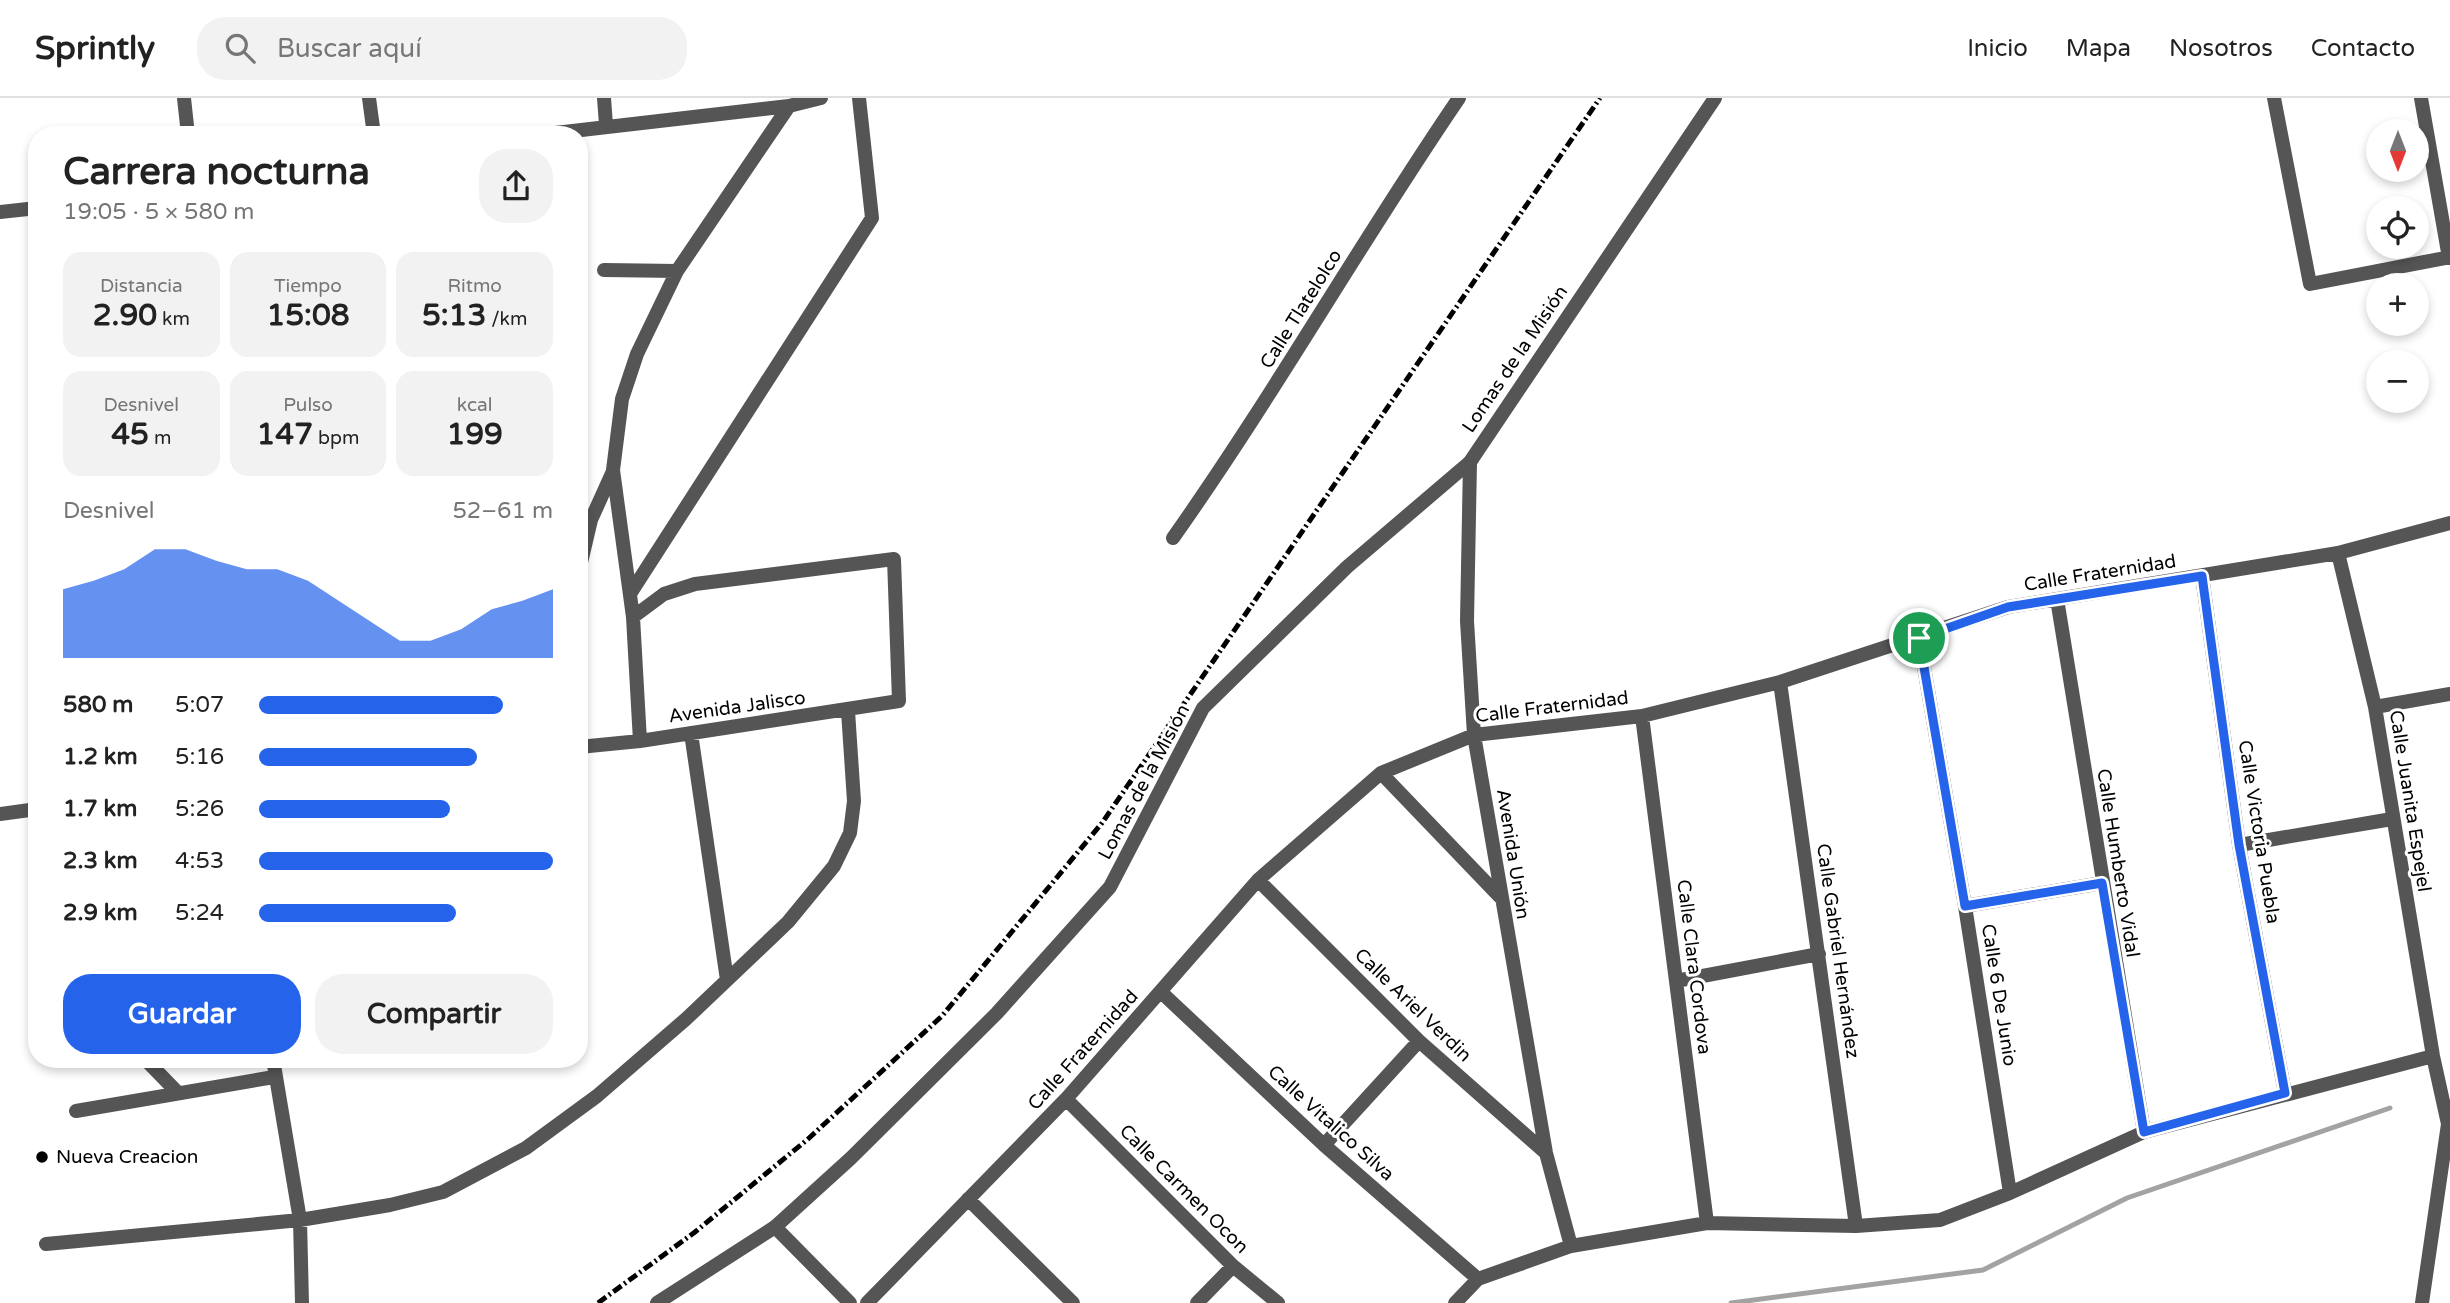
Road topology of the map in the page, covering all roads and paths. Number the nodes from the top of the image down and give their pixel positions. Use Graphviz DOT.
graph roads {
  1 [pos="184,98"];
  2 [pos="369,98"];
  3 [pos="604,98"];
  4 [pos="821,98"];
  5 [pos="859,98"];
  6 [pos="1459,98"];
  7 [pos="1715,98"];
  8 [pos="2274,98"];
  9 [pos="2421,98"];
  10 [pos="789,106"];
  11 [pos="607,125"];
  12 [pos="187,126"];
  13 [pos="373,126"];
  14 [pos="588,128"];
  15 [pos="28,209"];
  16 [pos="0,212"];
  17 [pos="2449,257"];
  18 [pos="604,270"];
  19 [pos="677,271"];
  20 [pos="1470,462"];
  21 [pos="613,470"];
  22 [pos="2450,523"];
  23 [pos="588,533"];
  24 [pos="1173,538"];
  25 [pos="2338,553"];
  26 [pos="2202,576"];
  27 [pos="630,594"];
  28 [pos="2057,600"];
  29 [pos="633,617"];
  30 [pos="1919,638"];
  31 [pos="1780,682"];
  32 [pos="2450,694"];
  33 [pos="2375,707"];
  34 [pos="848,711"];
  35 [pos="1642,716"];
  36 [pos="691,733"];
  37 [pos="1474,735"];
  38 [pos="640,741"];
  39 [pos="588,746"];
  40 [pos="1381,773"];
  41 [pos="28,810"];
  42 [pos="0,814"];
  43 [pos="2392,819"];
  44 [pos="2239,845"];
  45 [pos="1258,880"];
  46 [pos="2102,883"];
  47 [pos="1500,897"];
  48 [pos="1965,906"];
  49 [pos="1819,954"];
  50 [pos="727,980"];
  51 [pos="1676,981"];
  52 [pos="1161,992"];
  53 [pos="1419,1041"];
  54 [pos="2433,1056"];
  55 [pos="154,1068"];
  56 [pos="274,1068"];
  57 [pos="274,1077"];
  58 [pos="178,1093"];
  59 [pos="2285,1093"];
  60 [pos="1066,1099"];
  61 [pos="76,1111"];
  62 [pos="2144,1132"];
  63 [pos="1324,1145"];
  64 [pos="1546,1153"];
  65 [pos="2010,1193"];
  66 [pos="968,1199"];
  67 [pos="300,1220"];
  68 [pos="1707,1223"];
  69 [pos="1856,1226"];
  70 [pos="775,1227"];
  71 [pos="46,1244"];
  72 [pos="1571,1246"];
  73 [pos="1233,1266"];
  74 [pos="1478,1279"];
  75 [pos="302,1303"];
  76 [pos="657,1303"];
  77 [pos="850,1303"];
  78 [pos="867,1303"];
  79 [pos="1073,1303"];
  80 [pos="1198,1303"];
  81 [pos="1278,1303"];
  82 [pos="1455,1303"];
  83 [pos="2422,1303"];
  1 -- 12 [label="street"];
  2 -- 13 [label="street"];
  3 -- 11 [label="street"];
  4 -- 10 [label="street"];
  5 -- 27 [label="street"];
  6 -- 24 [label="street, Calle Tlatelolco"];
  7 -- 20 [label="street, Lomas de la Misión"];
  8 -- 17 [label="street"];
  9 -- 17 [label="street"];
  10 -- 11 [label="street"];
  10 -- 19 [label="street"];
  11 -- 14 [label="street"];
  15 -- 16 [label="street"];
  18 -- 19 [label="street"];
  19 -- 21 [label="street"];
  20 -- 37 [label="street, Avenida Unión"];
  20 -- 70 [label="street, Lomas de la Misión"];
  21 -- 23 [label="street"];
  21 -- 27 [label="street"];
  22 -- 25 [label="street, Calle Fraternidad"];
  25 -- 26 [label="street, Calle Fraternidad"];
  25 -- 33 [label="street, Calle Juanita Espejel"];
  26 -- 28 [label="street, Calle Fraternidad"];
  26 -- 44 [label="street, Calle Victoria Puebla"];
  27 -- 29 [label="street"];
  28 -- 30 [label="street, Calle Fraternidad"];
  28 -- 46 [label="street, Calle Humberto Vidal"];
  29 -- 34 [label="street, Avenida Jalisco"];
  29 -- 38 [label="street"];
  30 -- 31 [label="street, Calle Fraternidad"];
  30 -- 48 [label="street, Calle 6 De Junio"];
  31 -- 35 [label="street, Calle Fraternidad"];
  31 -- 49 [label="street, Calle Gabriel Hernández"];
  32 -- 33 [label="street"];
  33 -- 43 [label="street, Calle Juanita Espejel"];
  34 -- 36 [label="street, Avenida Jalisco"];
  34 -- 50 [label="street"];
  35 -- 37 [label="street, Calle Fraternidad"];
  35 -- 51 [label="street, Calle Clara Cordova"];
  36 -- 38 [label="street, Avenida Jalisco"];
  36 -- 50 [label="street"];
  37 -- 40 [label="street, Calle Fraternidad"];
  37 -- 47 [label="street, Avenida Unión"];
  38 -- 39 [label="street, Avenida Jalisco"];
  40 -- 45 [label="street, Calle Fraternidad"];
  40 -- 47 [label="street"];
  41 -- 42 [label="street"];
  43 -- 44 [label="street"];
  43 -- 54 [label="street, Calle Juanita Espejel"];
  44 -- 59 [label="street, Calle Victoria Puebla"];
  45 -- 52 [label="street, Calle Fraternidad"];
  45 -- 53 [label="street, Calle Ariel Verdin"];
  46 -- 48 [label="street"];
  46 -- 62 [label="street, Calle Humberto Vidal"];
  47 -- 64 [label="street, Avenida Unión"];
  48 -- 65 [label="street, Calle 6 De Junio"];
  49 -- 51 [label="street"];
  49 -- 69 [label="street, Calle Gabriel Hernández"];
  50 -- 67 [label="street"];
  51 -- 68 [label="street, Calle Clara Cordova"];
  52 -- 60 [label="street, Calle Fraternidad"];
  52 -- 63 [label="street, Calle Vitalico Silva"];
  53 -- 63 [label="street"];
  53 -- 64 [label="street, Calle Ariel Verdin"];
  54 -- 59 [label="street"];
  54 -- 83 [label="street, Calle Juanita Espejel"];
  55 -- 58 [label="street"];
  56 -- 57 [label="street"];
  57 -- 58 [label="street"];
  57 -- 67 [label="street"];
  58 -- 61 [label="street"];
  59 -- 62 [label="street"];
  60 -- 66 [label="street, Calle Fraternidad"];
  60 -- 73 [label="street, Calle Carmen Ocon"];
  62 -- 65 [label="street"];
  63 -- 74 [label="street, Calle Vitalico Silva"];
  64 -- 72 [label="street, Avenida Unión"];
  65 -- 69 [label="street"];
  66 -- 78 [label="street, Calle Fraternidad"];
  66 -- 79 [label="street"];
  67 -- 71 [label="street"];
  67 -- 75 [label="street"];
  68 -- 69 [label="street"];
  68 -- 72 [label="street"];
  70 -- 76 [label="street, Lomas de la Misión"];
  70 -- 77 [label="street"];
  72 -- 74 [label="street"];
  73 -- 80 [label="street"];
  73 -- 81 [label="street, Calle Carmen Ocon"];
  74 -- 82 [label="street"];
}
